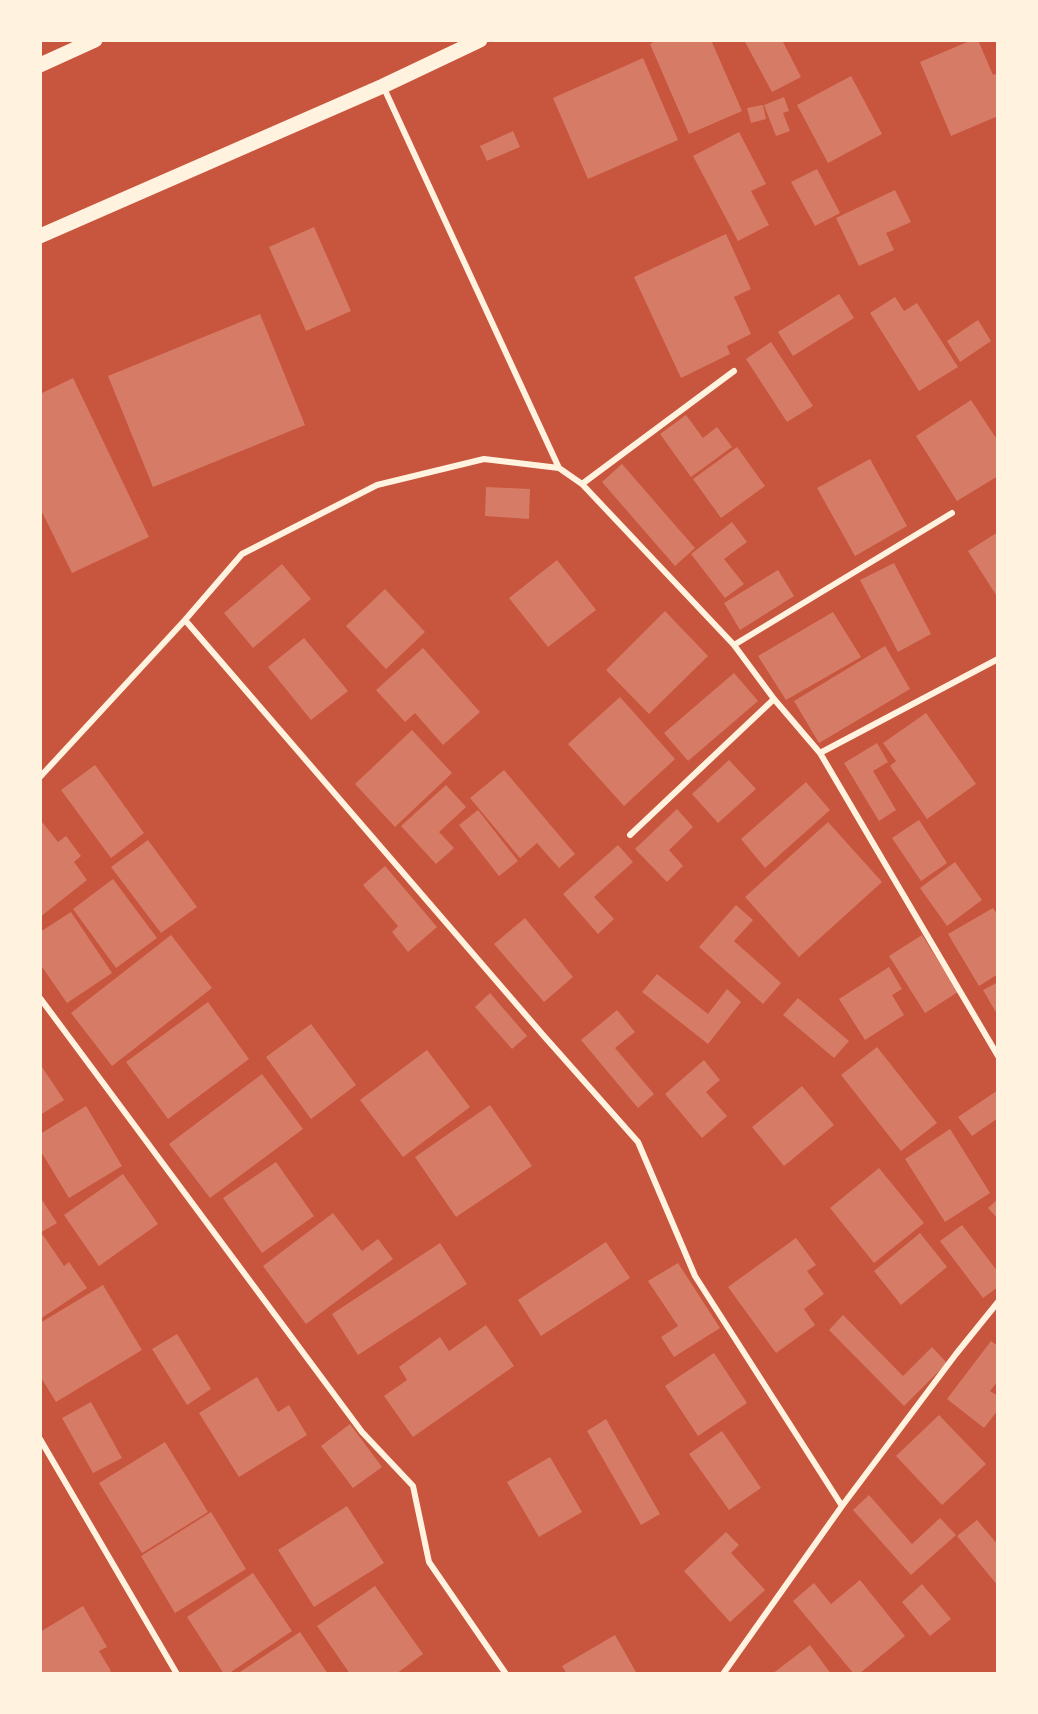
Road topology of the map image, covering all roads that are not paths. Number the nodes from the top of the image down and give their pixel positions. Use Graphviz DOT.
graph roads {
  1 [pos="95,40"];
  2 [pos="480,40"];
  3 [pos="40,65"];
  4 [pos="383,86"];
  5 [pos="40,236"];
  6 [pos="734,371"];
  7 [pos="559,468"];
  8 [pos="582,484"];
  9 [pos="952,513"];
  10 [pos="185,620"];
  11 [pos="734,645"];
  12 [pos="998,659"];
  13 [pos="774,699"];
  14 [pos="820,753"];
  15 [pos="40,777"];
  16 [pos="630,835"];
  17 [pos="40,998"];
  18 [pos="998,1056"];
  19 [pos="998,1302"];
  20 [pos="40,1439"];
  21 [pos="842,1506"];
  22 [pos="177,1674"];
  23 [pos="506,1674"];
  24 [pos="723,1674"];
  1 -- 3 [label="main road"];
  2 -- 4 [label="main road"];
  4 -- 5 [label="main road"];
  4 -- 7 [label="street"];
  6 -- 8 [label="street"];
  7 -- 8 [label="street"];
  7 -- 10 [label="street"];
  8 -- 11 [label="street"];
  9 -- 11 [label="street"];
  10 -- 15 [label="street"];
  10 -- 21 [label="street"];
  11 -- 13 [label="street"];
  12 -- 14 [label="street"];
  13 -- 14 [label="street"];
  13 -- 16 [label="street"];
  14 -- 18 [label="street"];
  17 -- 23 [label="street"];
  19 -- 21 [label="street"];
  20 -- 22 [label="street"];
  21 -- 24 [label="street"];
}
